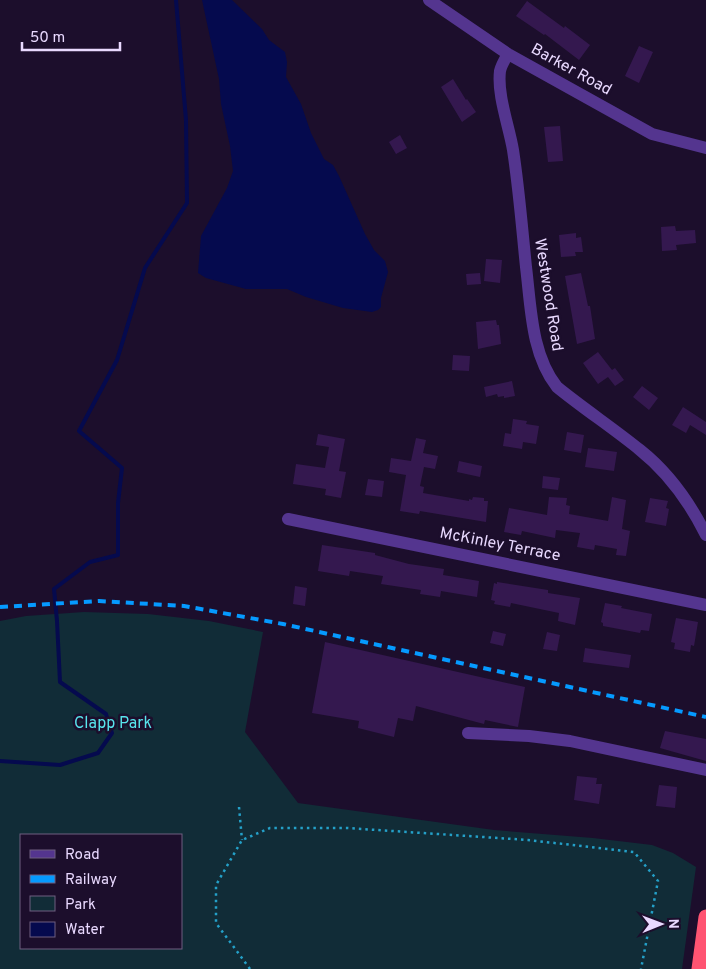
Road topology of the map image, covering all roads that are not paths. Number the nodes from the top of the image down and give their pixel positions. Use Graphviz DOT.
graph roads {
  1 [pos="429,0"];
  2 [pos="508,54"];
  3 [pos="706,148"];
  4 [pos="288,519"];
  5 [pos="706,535"];
  6 [pos="706,605"];
  7 [pos="468,733"];
  8 [pos="706,770"];
  9 [pos="706,917"];
  10 [pos="699,969"];
  1 -- 2 [label="street, Barker Road"];
  2 -- 3 [label="street, Barker Road"];
  2 -- 5 [label="street, Westwood Road"];
  4 -- 6 [label="street, McKinley Terrace"];
  7 -- 8 [label="street"];
  9 -- 10 [label="highway"];
}
